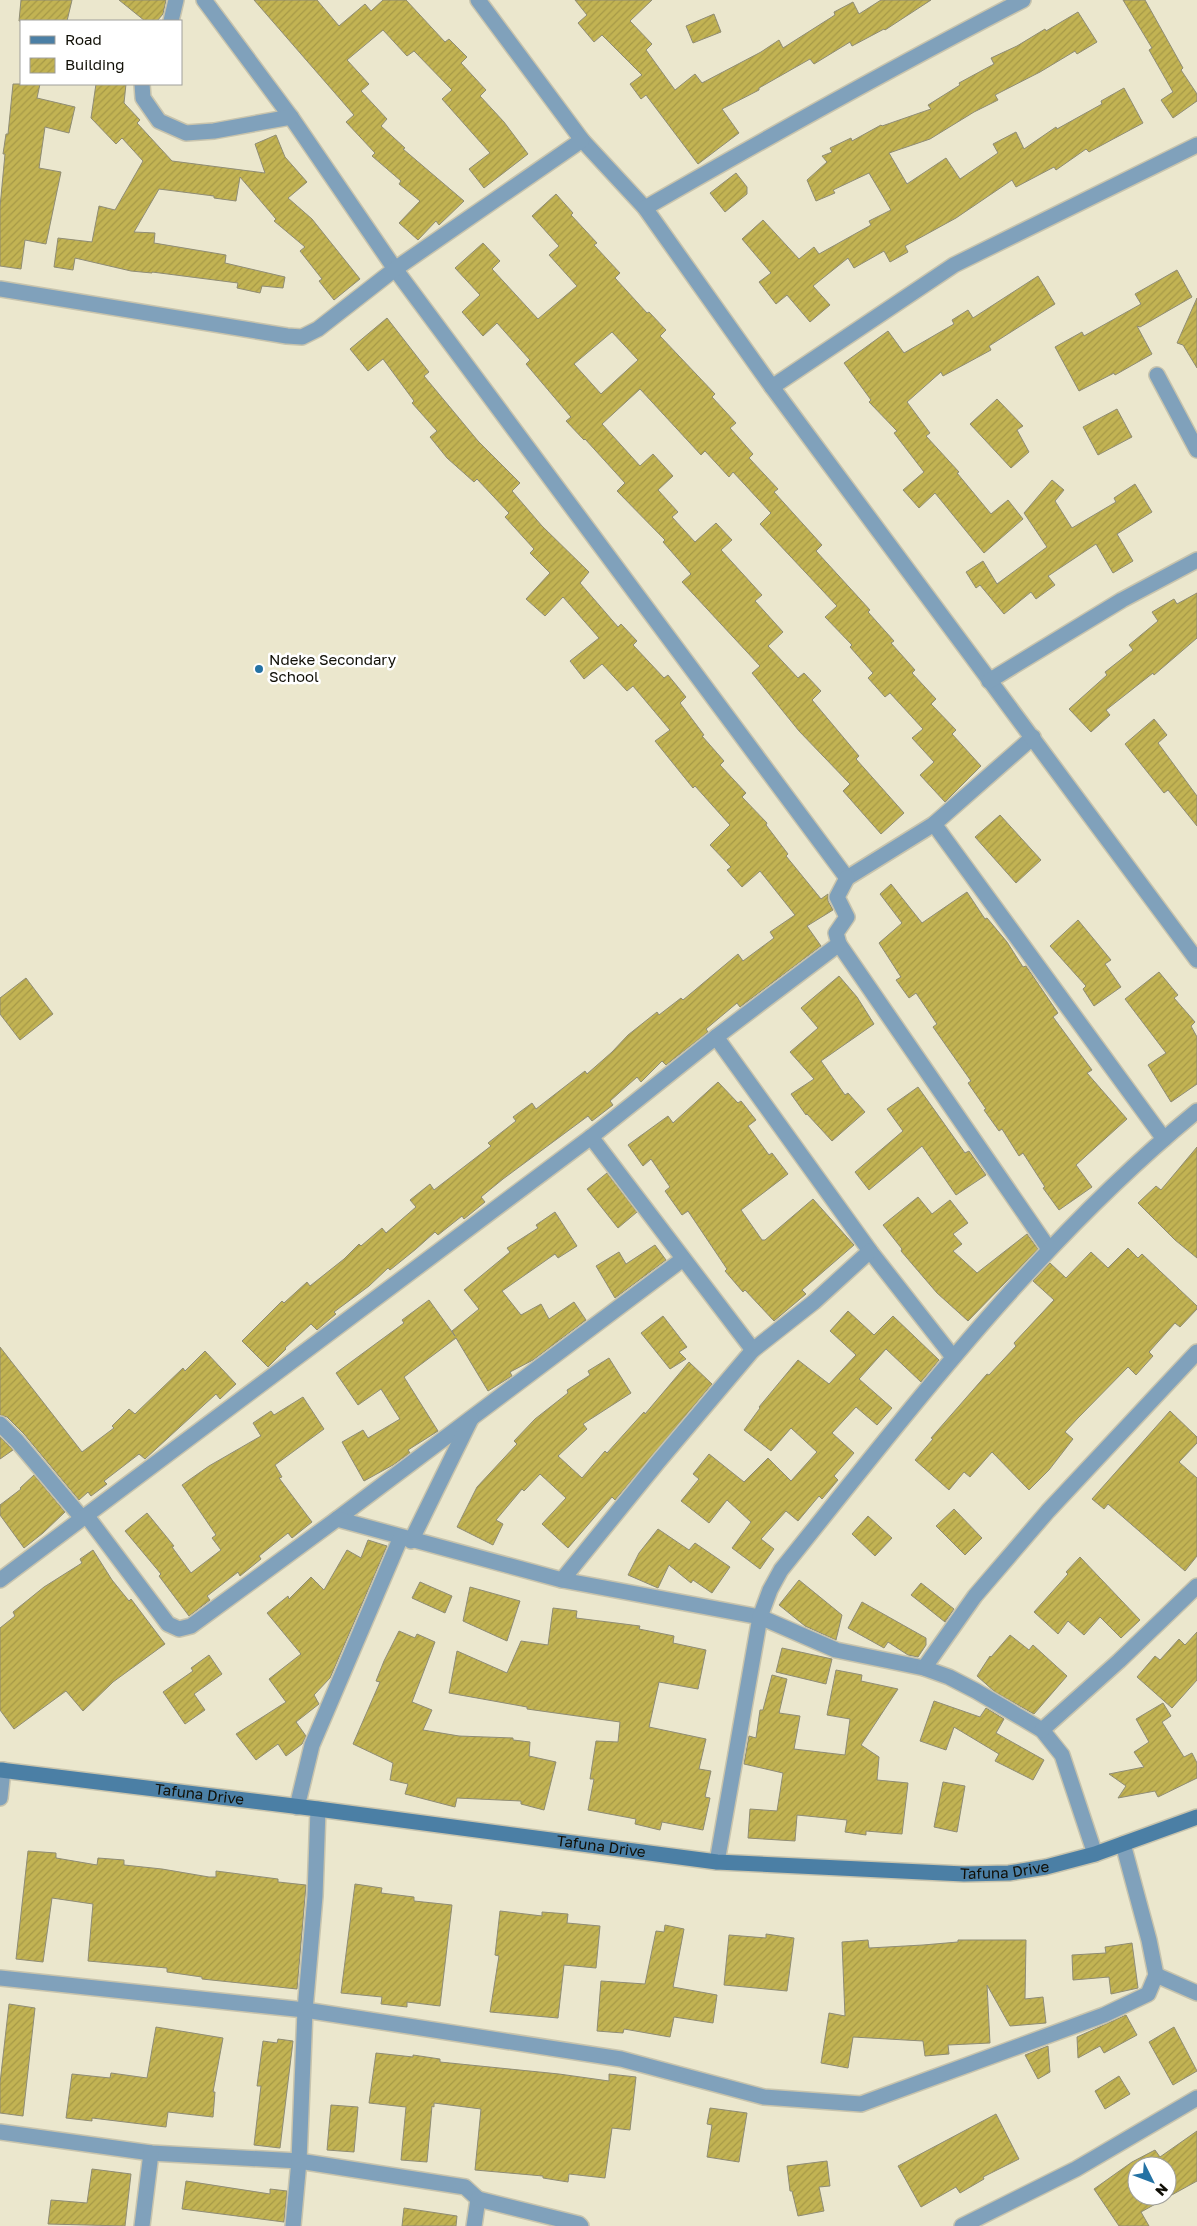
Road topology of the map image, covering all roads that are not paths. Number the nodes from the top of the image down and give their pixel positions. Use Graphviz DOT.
graph roads {
  1 [pos="176,0"];
  2 [pos="204,0"];
  3 [pos="478,0"];
  4 [pos="1023,0"];
  5 [pos="171,20"];
  6 [pos="142,85"];
  7 [pos="291,117"];
  8 [pos="582,140"];
  9 [pos="1197,145"];
  10 [pos="645,208"];
  11 [pos="396,269"];
  12 [pos="0,289"];
  13 [pos="1157,375"];
  14 [pos="772,387"];
  15 [pos="1197,450"];
  16 [pos="1197,560"];
  17 [pos="989,681"];
  18 [pos="1033,738"];
  19 [pos="934,824"];
  20 [pos="847,878"];
  21 [pos="839,944"];
  22 [pos="1197,960"];
  23 [pos="716,1037"];
  24 [pos="1197,1111"];
  25 [pos="591,1137"];
  26 [pos="1164,1139"];
  27 [pos="1049,1249"];
  28 [pos="870,1251"];
  29 [pos="683,1259"];
  30 [pos="753,1350"];
  31 [pos="1197,1352"];
  32 [pos="953,1357"];
  33 [pos="472,1416"];
  34 [pos="0,1424"];
  35 [pos="84,1517"];
  36 [pos="337,1519"];
  37 [pos="406,1539"];
  38 [pos="0,1580"];
  39 [pos="562,1580"];
  40 [pos="1197,1586"];
  41 [pos="760,1617"];
  42 [pos="924,1668"];
  43 [pos="1042,1730"];
  44 [pos="2,1770"];
  45 [pos="0,1798"];
  46 [pos="297,1807"];
  47 [pos="318,1809"];
  48 [pos="1197,1817"];
  49 [pos="1123,1844"];
  50 [pos="1095,1854"];
  51 [pos="717,1862"];
  52 [pos="1156,1976"];
  53 [pos="0,1978"];
  54 [pos="1197,1993"];
  55 [pos="305,2010"];
  56 [pos="1197,2098"];
  57 [pos="0,2132"];
  58 [pos="151,2153"];
  59 [pos="299,2161"];
  60 [pos="478,2199"];
  61 [pos="142,2226"];
  62 [pos="293,2226"];
  63 [pos="474,2226"];
  64 [pos="581,2226"];
  65 [pos="962,2226"];
  1 -- 5 [label="street"];
  2 -- 7 [label="street"];
  3 -- 8 [label="street"];
  4 -- 10 [label="street"];
  6 -- 7 [label="street"];
  7 -- 11 [label="street"];
  8 -- 10 [label="street"];
  8 -- 11 [label="street"];
  9 -- 14 [label="street"];
  10 -- 14 [label="street"];
  11 -- 12 [label="street"];
  11 -- 20 [label="street"];
  13 -- 15 [label="street"];
  14 -- 17 [label="street"];
  16 -- 17 [label="street"];
  17 -- 18 [label="street"];
  18 -- 19 [label="street"];
  18 -- 22 [label="street"];
  19 -- 20 [label="street"];
  19 -- 26 [label="street"];
  20 -- 21 [label="street"];
  21 -- 23 [label="street"];
  21 -- 27 [label="street"];
  23 -- 25 [label="street"];
  23 -- 28 [label="street"];
  24 -- 26 [label="street"];
  25 -- 29 [label="street"];
  25 -- 35 [label="street"];
  26 -- 27 [label="street"];
  27 -- 32 [label="street"];
  28 -- 30 [label="street"];
  28 -- 32 [label="street"];
  29 -- 30 [label="street"];
  29 -- 33 [label="street"];
  30 -- 39 [label="street"];
  31 -- 42 [label="street"];
  32 -- 41 [label="street"];
  33 -- 36 [label="street"];
  33 -- 37 [label="street"];
  34 -- 35 [label="street"];
  35 -- 36 [label="street"];
  35 -- 38 [label="street"];
  36 -- 37 [label="street"];
  37 -- 39 [label="street"];
  37 -- 46 [label="street"];
  39 -- 41 [label="street"];
  40 -- 43 [label="street"];
  41 -- 42 [label="street"];
  41 -- 51 [label="street"];
  42 -- 43 [label="street"];
  43 -- 50 [label="street"];
  44 -- 45 [label="street"];
  44 -- 46 [label="main road, Tafuna Drive"];
  46 -- 47 [label="main road, Tafuna Drive"];
  47 -- 51 [label="main road, Tafuna Drive"];
  47 -- 55 [label="street"];
  48 -- 49 [label="main road, Tafuna Drive"];
  49 -- 50 [label="main road, Tafuna Drive"];
  49 -- 52 [label="street"];
  50 -- 51 [label="main road, Tafuna Drive"];
  52 -- 54 [label="street"];
  52 -- 55 [label="street"];
  53 -- 55 [label="street"];
  55 -- 59 [label="street"];
  56 -- 65 [label="street"];
  57 -- 58 [label="street"];
  58 -- 59 [label="street"];
  58 -- 61 [label="street"];
  59 -- 60 [label="street"];
  59 -- 62 [label="street"];
  60 -- 63 [label="street"];
  60 -- 64 [label="street"];
}
